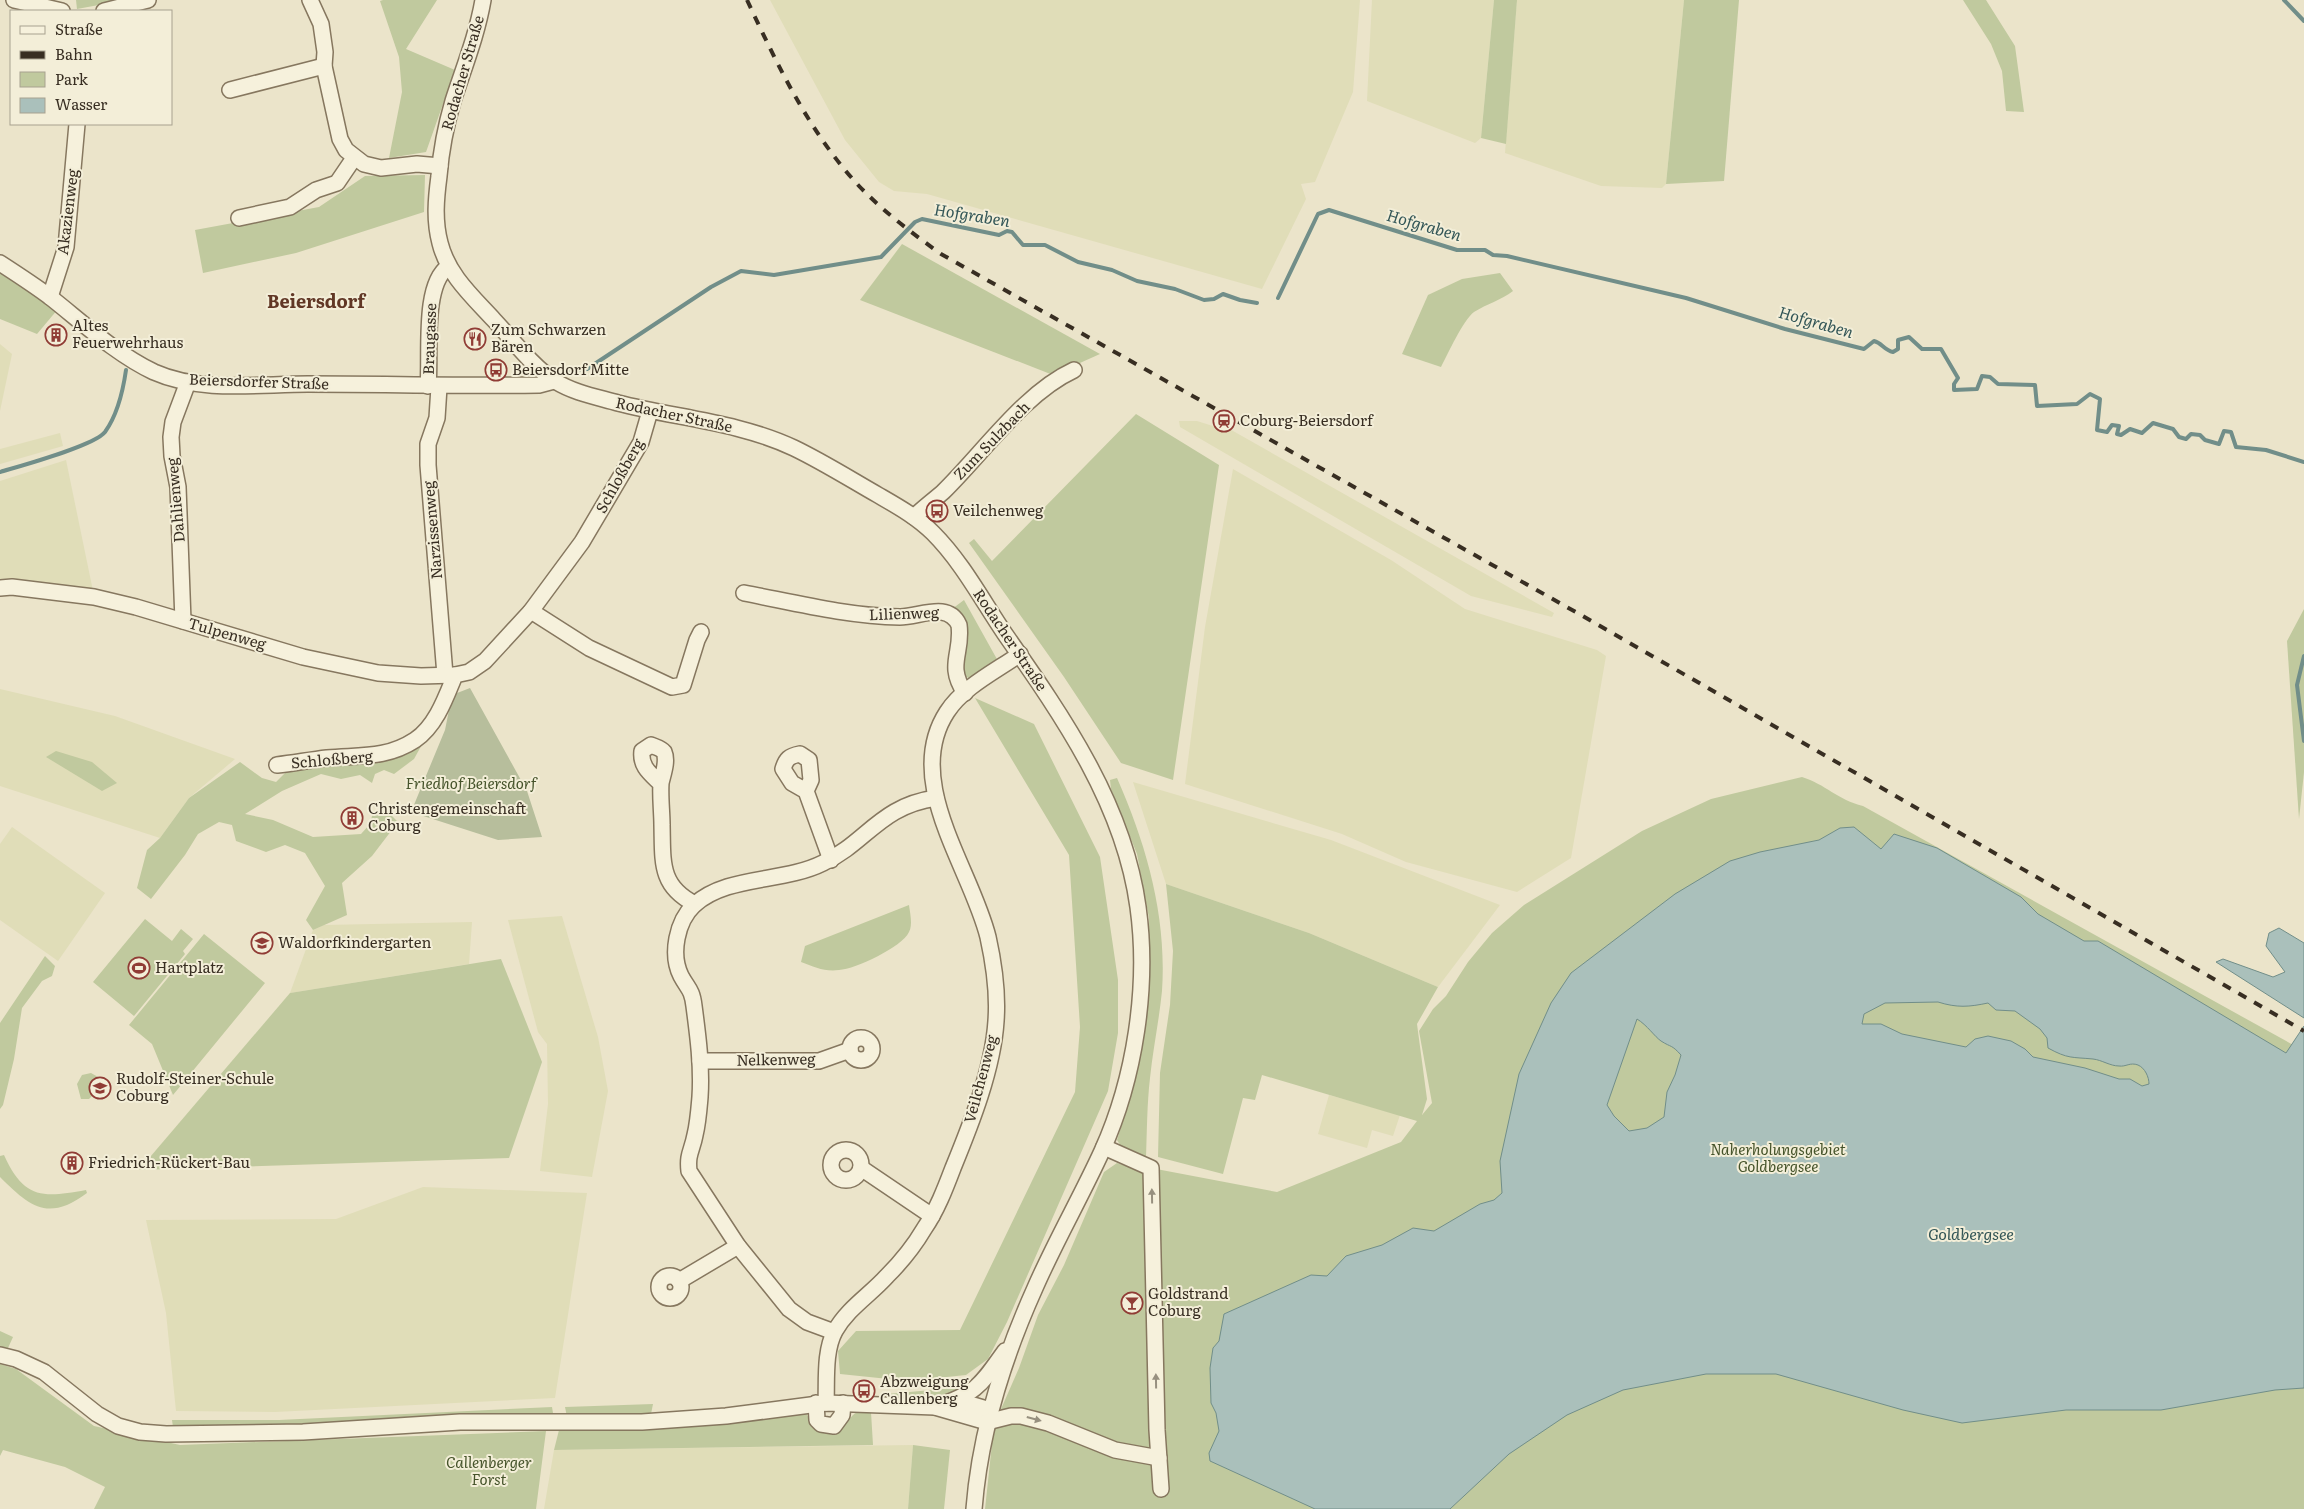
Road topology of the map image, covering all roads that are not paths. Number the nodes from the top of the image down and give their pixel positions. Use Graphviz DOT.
graph roads {
  1 [pos="14,0"];
  2 [pos="148,0"];
  3 [pos="310,0"];
  4 [pos="483,0"];
  5 [pos="58,10"];
  6 [pos="108,10"];
  7 [pos="324,66"];
  8 [pos="230,90"];
  9 [pos="77,125"];
  10 [pos="354,158"];
  11 [pos="440,166"];
  12 [pos="239,218"];
  13 [pos="0,263"];
  14 [pos="448,267"];
  15 [pos="50,297"];
  16 [pos="1074,370"];
  17 [pos="554,381"];
  18 [pos="188,382"];
  19 [pos="434,386"];
  20 [pos="650,411"];
  21 [pos="914,517"];
  22 [pos="0,588"];
  23 [pos="744,593"];
  24 [pos="530,611"];
  25 [pos="183,621"];
  26 [pos="702,632"];
  27 [pos="1020,654"];
  28 [pos="450,675"];
  29 [pos="965,693"];
  30 [pos="277,765"];
  31 [pos="661,784"];
  32 [pos="806,791"];
  33 [pos="936,798"];
  34 [pos="831,860"];
  35 [pos="695,904"];
  36 [pos="850,1050"];
  37 [pos="700,1060"];
  38 [pos="1104,1147"];
  39 [pos="861,1168"];
  40 [pos="932,1216"];
  41 [pos="738,1246"];
  42 [pos="679,1281"];
  43 [pos="834,1332"];
  44 [pos="1018,1332"];
  45 [pos="0,1355"];
  46 [pos="956,1400"];
  47 [pos="821,1403"];
  48 [pos="843,1403"];
  49 [pos="935,1407"];
  50 [pos="990,1411"];
  51 [pos="1159,1458"];
  52 [pos="1161,1489"];
  53 [pos="974,1509"];
  1 -- 5 [label="street"];
  2 -- 6 [label="street"];
  3 -- 7 [label="street"];
  4 -- 11 [label="street, Rodacher Straße"];
  7 -- 8 [label="street"];
  7 -- 10 [label="street"];
  9 -- 15 [label="street, Akazienweg"];
  10 -- 11 [label="street"];
  10 -- 12 [label="street"];
  11 -- 14 [label="street, Rodacher Straße"];
  13 -- 15 [label="street, Beiersdorfer Straße"];
  14 -- 17 [label="street, Rodacher Straße"];
  14 -- 19 [label="street, Braugasse"];
  15 -- 18 [label="street, Beiersdorfer Straße"];
  16 -- 21 [label="street, Zum Sulzbach"];
  17 -- 19 [label="street, Beiersdorfer Straße"];
  17 -- 20 [label="street, Rodacher Straße"];
  18 -- 19 [label="street, Beiersdorfer Straße"];
  18 -- 25 [label="street, Dahlienweg"];
  19 -- 28 [label="street, Narzissenweg"];
  20 -- 21 [label="street, Rodacher Straße"];
  20 -- 24 [label="street, Schloßberg"];
  21 -- 27 [label="street, Rodacher Straße"];
  22 -- 25 [label="street, Tulpenweg"];
  23 -- 29 [label="street, Lilienweg"];
  24 -- 26 [label="street"];
  24 -- 28 [label="street, Schloßberg"];
  25 -- 28 [label="street, Tulpenweg"];
  27 -- 29 [label="street, Veilchenweg"];
  27 -- 38 [label="street, Rodacher Straße"];
  28 -- 30 [label="street, Schloßberg"];
  29 -- 33 [label="street, Veilchenweg"];
  31 -- 35 [label="street"];
  32 -- 34 [label="street"];
  33 -- 34 [label="street"];
  33 -- 40 [label="street, Veilchenweg"];
  34 -- 35 [label="street"];
  35 -- 37 [label="street"];
  36 -- 37 [label="street, Nelkenweg"];
  37 -- 41 [label="street"];
  38 -- 44 [label="street, Rodacher Straße"];
  51 -- 38 [label="street, one-way"];
  39 -- 40 [label="street"];
  40 -- 43 [label="street, Veilchenweg"];
  41 -- 42 [label="street"];
  41 -- 43 [label="street"];
  43 -- 47 [label="street, Veilchenweg"];
  44 -- 46 [label="street"];
  44 -- 50 [label="street"];
  45 -- 47 [label="street"];
  46 -- 49 [label="street"];
  46 -- 50 [label="street"];
  47 -- 48 [label="street"];
  47 -- 48 [label="street"];
  48 -- 49 [label="street"];
  49 -- 50 [label="street"];
  50 -- 51 [label="street, one-way"];
  50 -- 53 [label="street"];
  51 -- 52 [label="street"];
}
